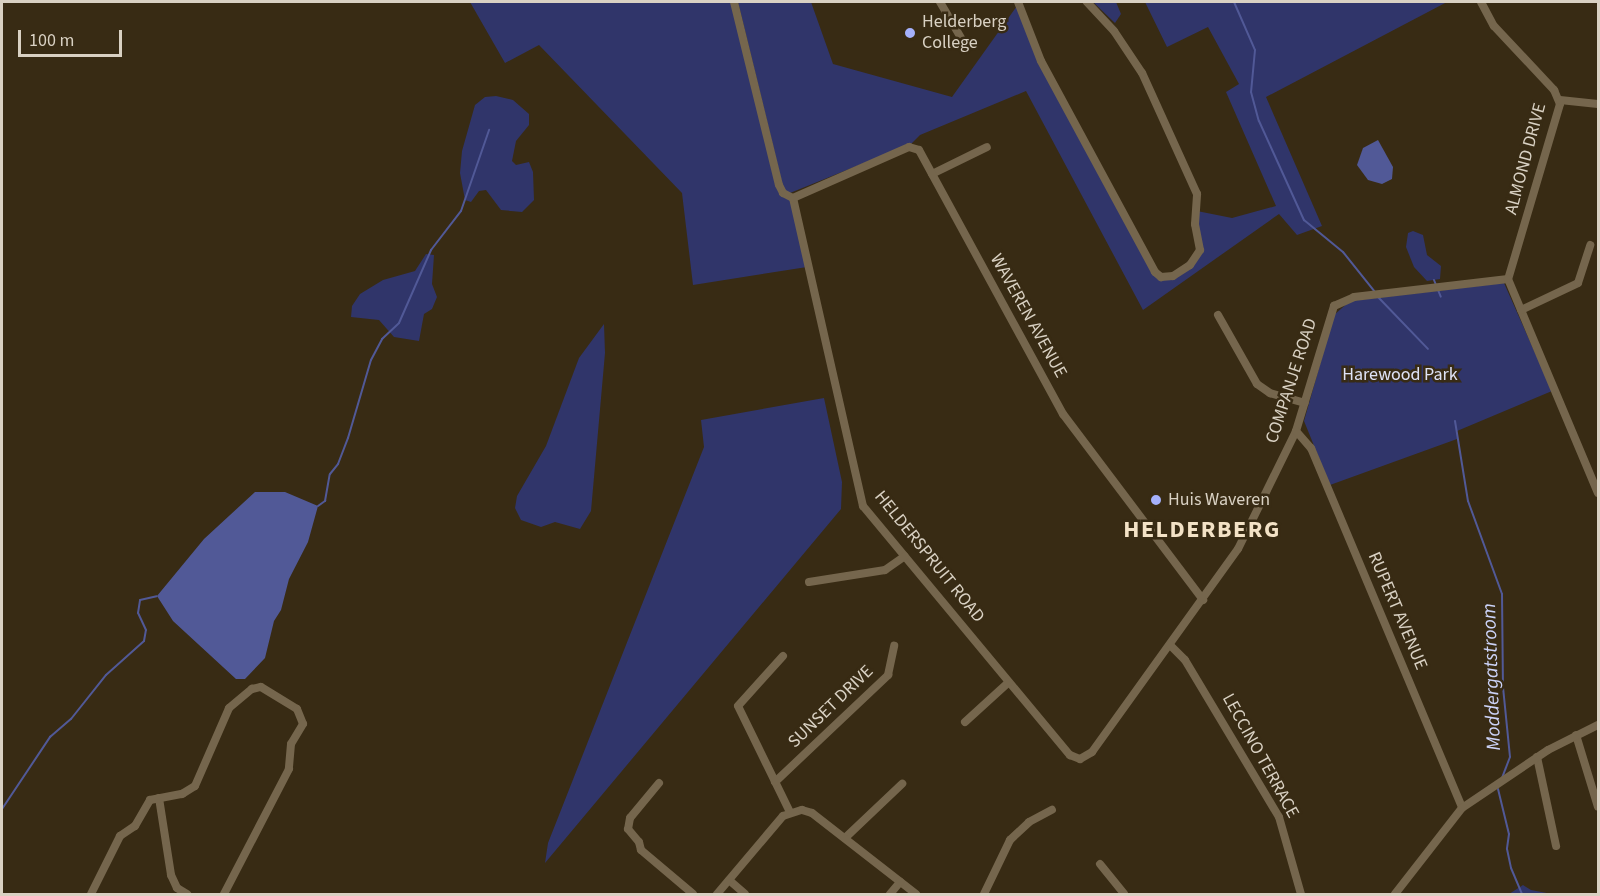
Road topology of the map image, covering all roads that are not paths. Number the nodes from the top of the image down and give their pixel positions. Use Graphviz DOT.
graph roads {
  1 [pos="734,2"];
  2 [pos="940,2"];
  3 [pos="1018,2"];
  4 [pos="1087,2"];
  5 [pos="1481,2"];
  6 [pos="967,48"];
  7 [pos="1560,100"];
  8 [pos="1599,104"];
  9 [pos="987,147"];
  10 [pos="932,174"];
  11 [pos="793,198"];
  12 [pos="1590,245"];
  13 [pos="1508,279"];
  14 [pos="1521,310"];
  15 [pos="1218,315"];
  16 [pos="1305,403"];
  17 [pos="1296,431"];
  18 [pos="1599,493"];
  19 [pos="905,556"];
  20 [pos="809,582"];
  21 [pos="1203,600"];
  22 [pos="1170,645"];
  23 [pos="894,646"];
  24 [pos="783,656"];
  25 [pos="1009,682"];
  26 [pos="965,723"];
  27 [pos="1599,724"];
  28 [pos="1576,735"];
  29 [pos="1537,757"];
  30 [pos="1080,759"];
  31 [pos="775,782"];
  32 [pos="659,783"];
  33 [pos="902,784"];
  34 [pos="159,798"];
  35 [pos="1599,807"];
  36 [pos="1462,808"];
  37 [pos="1052,810"];
  38 [pos="790,812"];
  39 [pos="845,838"];
  40 [pos="1556,846"];
  41 [pos="1100,864"];
  42 [pos="729,880"];
  43 [pos="900,882"];
  44 [pos="91,894"];
  45 [pos="186,894"];
  46 [pos="224,894"];
  47 [pos="693,894"];
  48 [pos="717,894"];
  49 [pos="745,894"];
  50 [pos="890,894"];
  51 [pos="916,894"];
  52 [pos="984,894"];
  53 [pos="1125,894"];
  54 [pos="1301,894"];
  55 [pos="1397,894"];
  1 -- 11 [label="street"];
  2 -- 6 [label="street"];
  3 -- 4 [label="street"];
  5 -- 7 [label="street, ALMOND DRIVE"];
  7 -- 8 [label="street"];
  7 -- 13 [label="street, ALMOND DRIVE"];
  9 -- 10 [label="street"];
  10 -- 11 [label="street, WAVEREN AVENUE"];
  10 -- 21 [label="street, WAVEREN AVENUE"];
  11 -- 19 [label="street, HELDERSPRUIT ROAD"];
  12 -- 14 [label="street"];
  13 -- 14 [label="street"];
  13 -- 16 [label="street, COMPANJE ROAD"];
  14 -- 18 [label="street"];
  15 -- 16 [label="street"];
  16 -- 17 [label="street, COMPANJE ROAD"];
  17 -- 21 [label="street, COMPANJE ROAD"];
  17 -- 36 [label="street, RUPERT AVENUE"];
  19 -- 20 [label="street"];
  19 -- 25 [label="street, HELDERSPRUIT ROAD"];
  21 -- 22 [label="street, COMPANJE ROAD"];
  22 -- 30 [label="street, COMPANJE ROAD"];
  22 -- 54 [label="street, LECCINO TERRACE"];
  23 -- 31 [label="street, SUNSET DRIVE"];
  24 -- 31 [label="street"];
  25 -- 26 [label="street"];
  25 -- 30 [label="street, HELDERSPRUIT ROAD"];
  27 -- 28 [label="street"];
  28 -- 29 [label="street"];
  28 -- 35 [label="street"];
  29 -- 36 [label="street"];
  29 -- 40 [label="street"];
  31 -- 38 [label="street"];
  32 -- 47 [label="street"];
  33 -- 39 [label="street"];
  34 -- 44 [label="street"];
  34 -- 45 [label="street"];
  34 -- 46 [label="street"];
  36 -- 55 [label="street"];
  37 -- 52 [label="street"];
  38 -- 39 [label="street"];
  38 -- 42 [label="street"];
  39 -- 43 [label="street"];
  41 -- 53 [label="street"];
  42 -- 48 [label="street"];
  42 -- 49 [label="street"];
  43 -- 50 [label="street"];
  43 -- 51 [label="street"];
}
